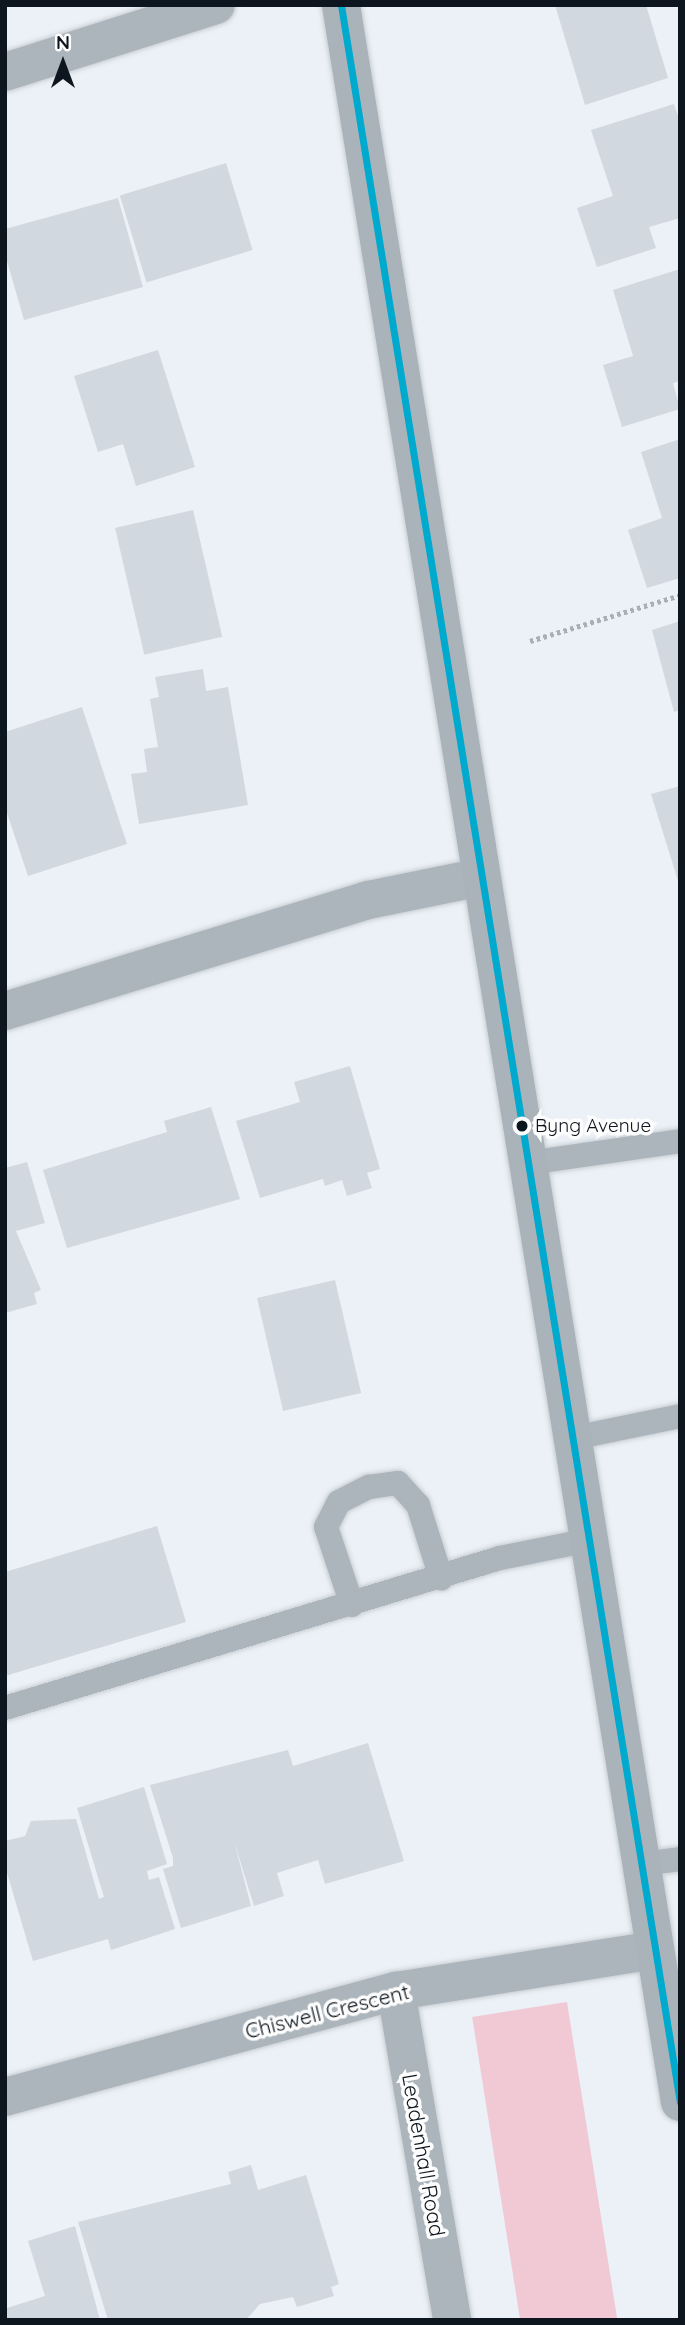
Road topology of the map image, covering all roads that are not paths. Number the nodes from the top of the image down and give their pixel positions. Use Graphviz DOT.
graph roads {
  1 [pos="216,5"];
  2 [pos="341,5"];
  3 [pos="5,72"];
  4 [pos="481,877"];
  5 [pos="5,1011"];
  6 [pos="680,1141"];
  7 [pos="528,1163"];
  8 [pos="680,1416"];
  9 [pos="573,1438"];
  10 [pos="589,1540"];
  11 [pos="441,1578"];
  12 [pos="352,1605"];
  13 [pos="5,1708"];
  14 [pos="680,1859"];
  15 [pos="641,1864"];
  16 [pos="654,1950"];
  17 [pos="396,1991"];
  18 [pos="5,2097"];
  19 [pos="680,2102"];
  20 [pos="452,2320"];
  1 -- 3 [label="street"];
  2 -- 4 [label="main road"];
  4 -- 5 [label="street"];
  4 -- 7 [label="main road"];
  6 -- 7 [label="lane"];
  7 -- 9 [label="main road"];
  8 -- 9 [label="lane"];
  9 -- 10 [label="main road"];
  10 -- 11 [label="lane"];
  10 -- 15 [label="main road"];
  11 -- 12 [label="lane"];
  11 -- 12 [label="lane"];
  12 -- 13 [label="lane"];
  14 -- 15 [label="lane"];
  15 -- 16 [label="main road"];
  16 -- 17 [label="street, Chiswell Crescent"];
  16 -- 19 [label="main road"];
  17 -- 18 [label="street, Chiswell Crescent"];
  17 -- 20 [label="street, Leadenhall Road"];
}
